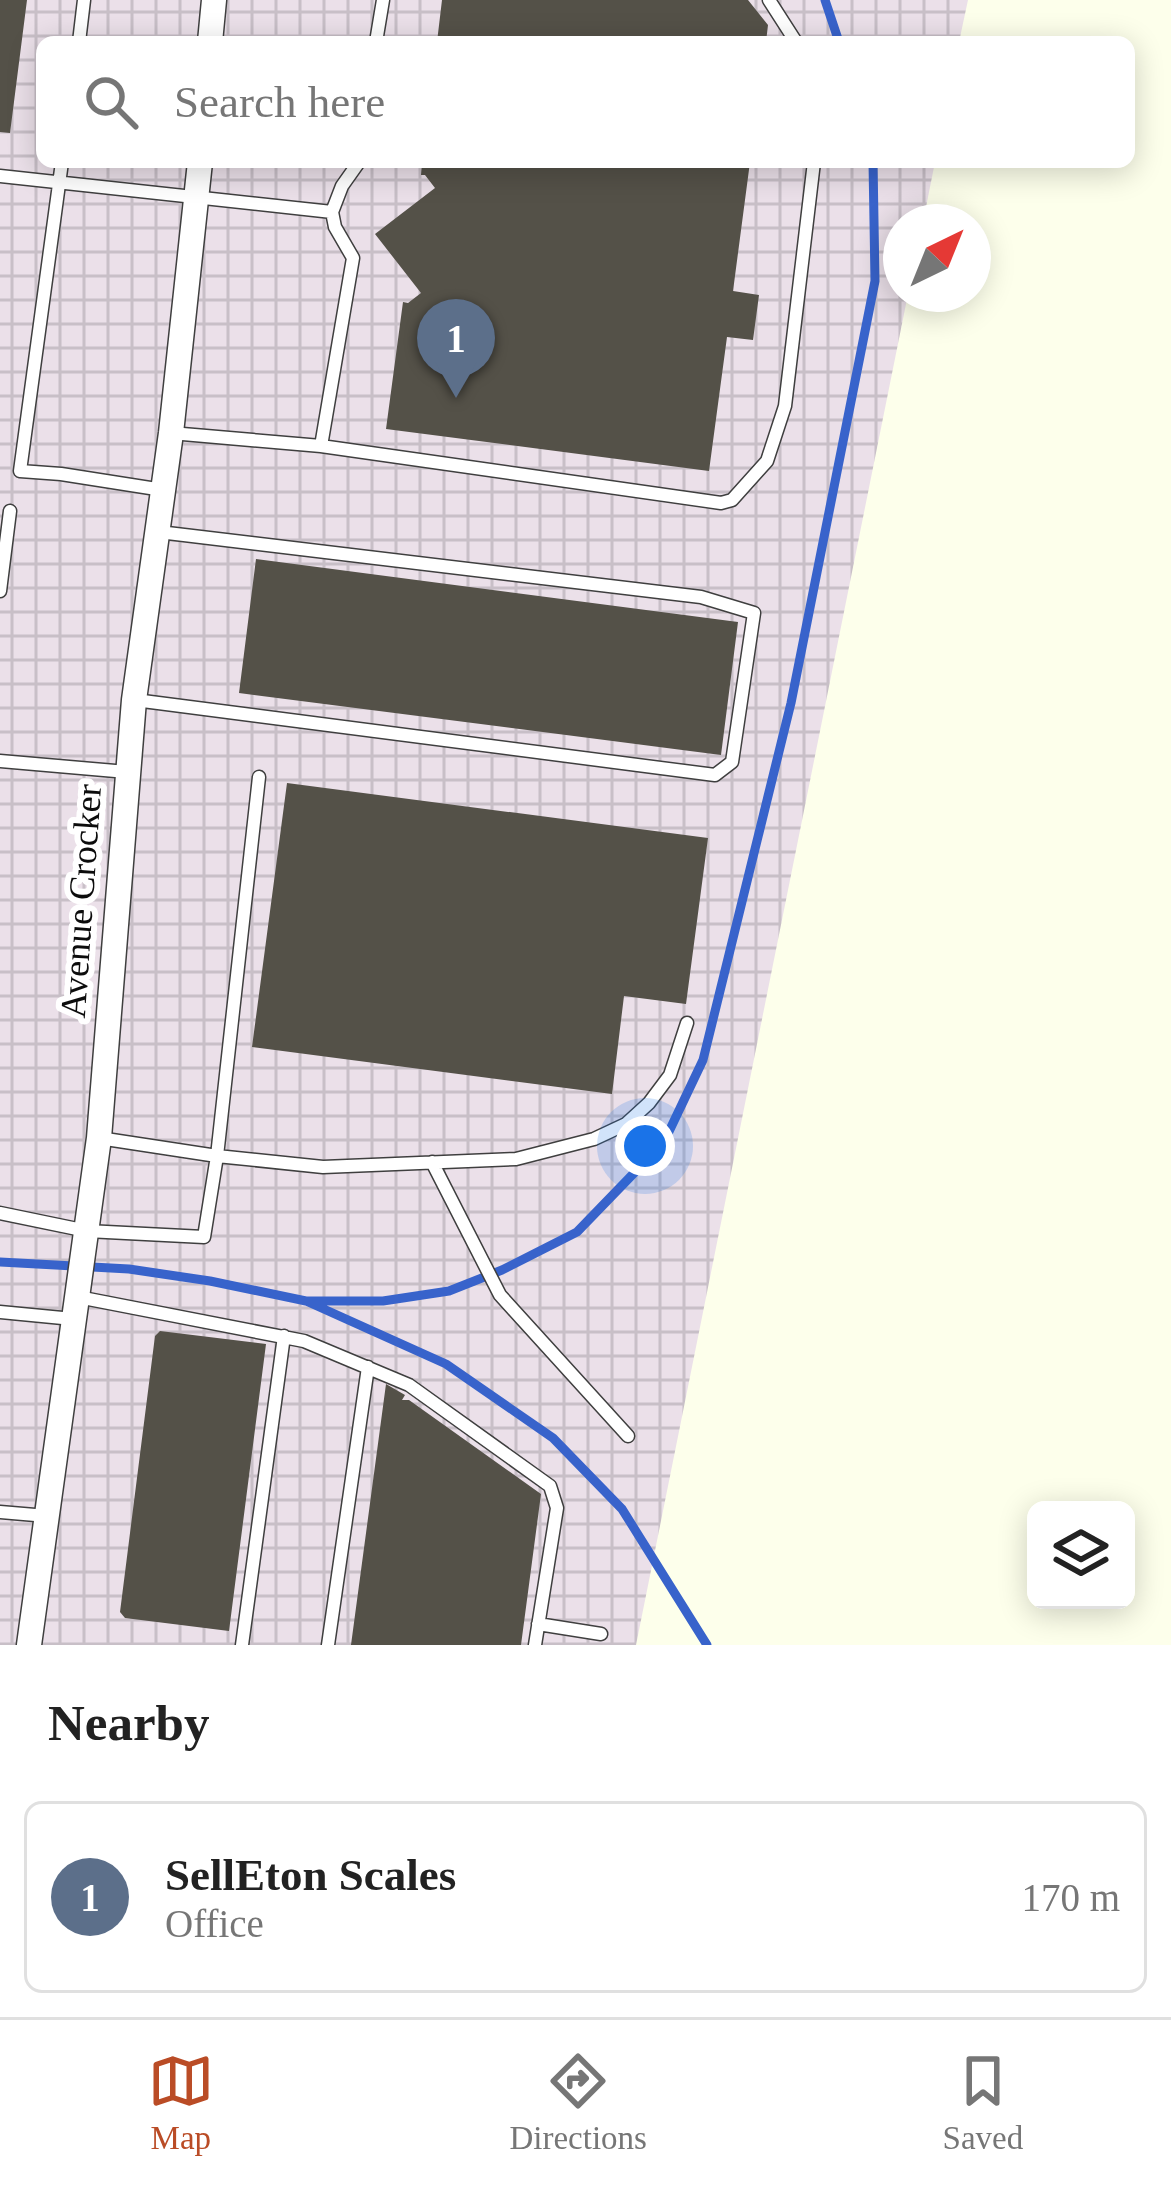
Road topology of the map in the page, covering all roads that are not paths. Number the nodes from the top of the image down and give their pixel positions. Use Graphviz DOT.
graph roads {
  1 [pos="85,0"];
  2 [pos="214,0"];
  3 [pos="383,0"];
  4 [pos="769,0"];
  5 [pos="80,36"];
  6 [pos="211,36"];
  7 [pos="377,36"];
  8 [pos="792,36"];
  9 [pos="61,168"];
  10 [pos="200,168"];
  11 [pos="355,168"];
  12 [pos="813,168"];
  13 [pos="0,176"];
  14 [pos="59,184"];
  15 [pos="197,199"];
  16 [pos="332,212"];
  17 [pos="171,433"];
  18 [pos="321,446"];
  19 [pos="164,490"];
  20 [pos="10,511"];
  21 [pos="159,532"];
  22 [pos="0,592"];
  23 [pos="134,700"];
  24 [pos="0,761"];
  25 [pos="127,772"];
  26 [pos="259,777"];
  27 [pos="687,1023"];
  28 [pos="99,1138"];
  29 [pos="217,1156"];
  30 [pos="432,1162"];
  31 [pos="0,1214"];
  32 [pos="87,1231"];
  33 [pos="76,1308"];
  34 [pos="0,1312"];
  35 [pos="284,1336"];
  36 [pos="368,1367"];
  37 [pos="628,1436"];
  38 [pos="0,1513"];
  39 [pos="47,1516"];
  40 [pos="538,1624"];
  41 [pos="601,1634"];
  42 [pos="32,1645"];
  43 [pos="242,1645"];
  44 [pos="328,1645"];
  45 [pos="535,1645"];
  1 -- 5 [label="lane"];
  2 -- 6 [label="street"];
  3 -- 7 [label="lane"];
  4 -- 8 [label="lane"];
  9 -- 14 [label="lane"];
  10 -- 15 [label="street, Avenue Crocker"];
  11 -- 16 [label="lane"];
  12 -- 18 [label="lane"];
  13 -- 14 [label="lane"];
  14 -- 15 [label="lane"];
  14 -- 19 [label="lane"];
  15 -- 16 [label="lane"];
  15 -- 17 [label="street, Avenue Crocker"];
  16 -- 18 [label="lane"];
  17 -- 18 [label="lane"];
  17 -- 19 [label="street, Avenue Crocker"];
  19 -- 21 [label="street, Avenue Crocker"];
  20 -- 22 [label="lane"];
  21 -- 23 [label="street, Avenue Crocker"];
  21 -- 23 [label="lane"];
  23 -- 25 [label="street, Avenue Crocker"];
  24 -- 25 [label="lane"];
  25 -- 28 [label="street, Avenue Crocker"];
  26 -- 29 [label="lane"];
  27 -- 30 [label="lane"];
  28 -- 29 [label="lane"];
  28 -- 32 [label="street, Avenue Crocker"];
  29 -- 30 [label="lane"];
  29 -- 32 [label="lane"];
  30 -- 37 [label="lane"];
  31 -- 32 [label="lane"];
  32 -- 33 [label="street, Avenue Crocker"];
  33 -- 34 [label="lane"];
  33 -- 35 [label="lane"];
  33 -- 39 [label="street, Avenue Crocker"];
  35 -- 36 [label="lane"];
  35 -- 43 [label="lane"];
  36 -- 40 [label="lane"];
  36 -- 44 [label="lane"];
  38 -- 39 [label="lane"];
  39 -- 42 [label="street, Avenue Crocker"];
  40 -- 41 [label="lane"];
  40 -- 45 [label="lane"];
}
